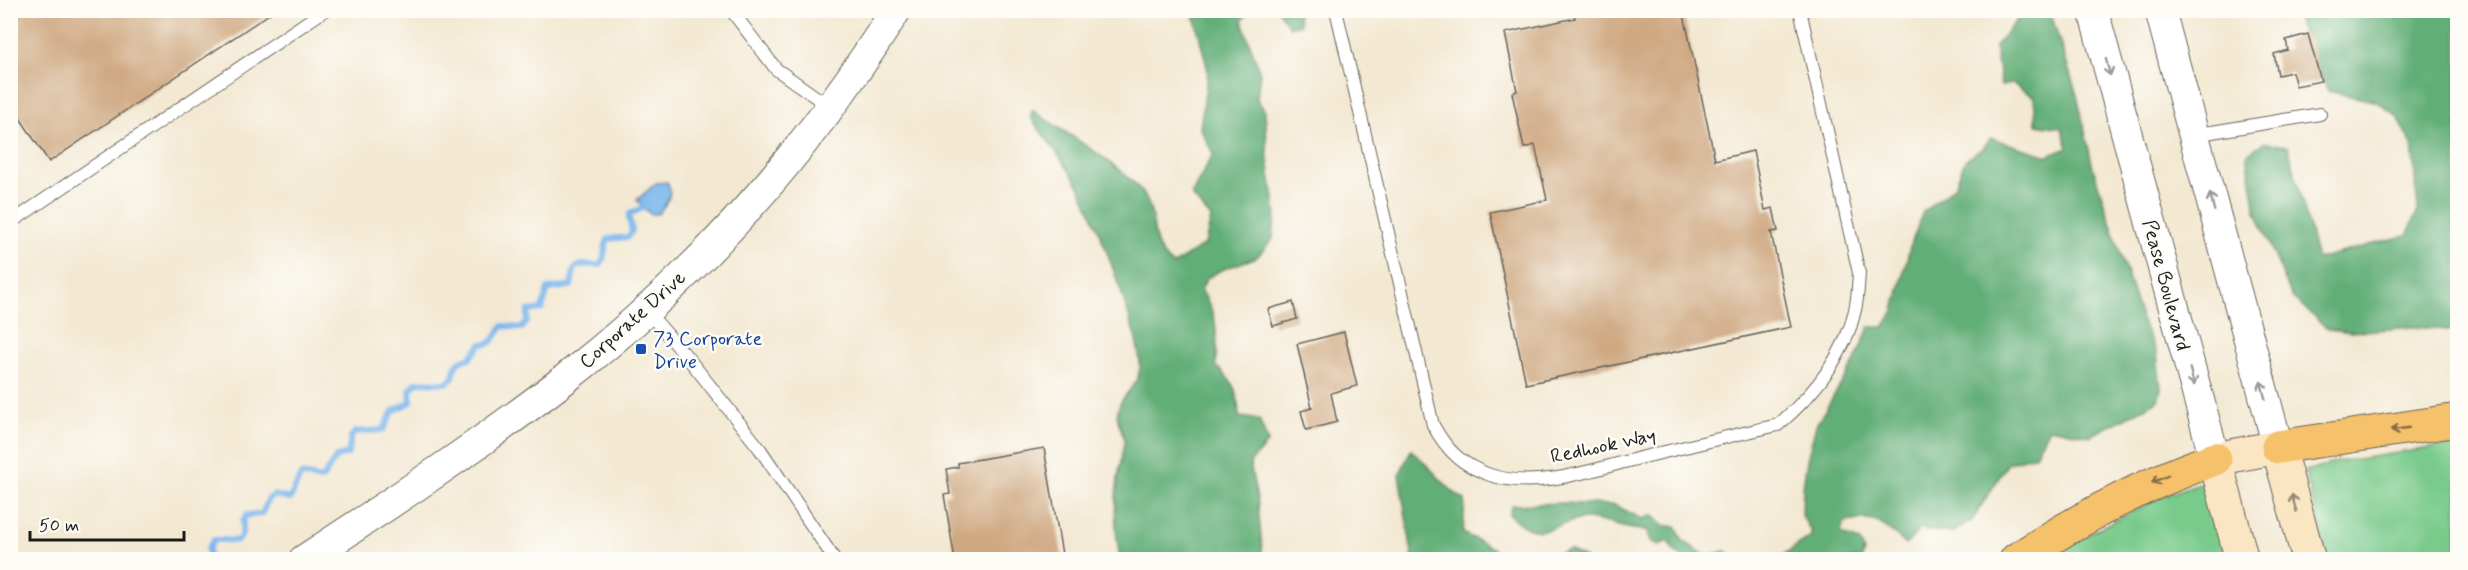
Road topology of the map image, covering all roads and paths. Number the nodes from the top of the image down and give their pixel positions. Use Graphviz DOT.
graph roads {
  1 [pos="326,10"];
  2 [pos="731,10"];
  3 [pos="896,10"];
  4 [pos="1336,10"];
  5 [pos="1800,10"];
  6 [pos="2093,10"];
  7 [pos="2160,10"];
  8 [pos="830,107"];
  9 [pos="2320,114"];
  10 [pos="2193,135"];
  11 [pos="10,223"];
  12 [pos="646,310"];
  13 [pos="2457,420"];
  14 [pos="2278,447"];
  15 [pos="2215,459"];
  16 [pos="304,560"];
  17 [pos="835,560"];
  18 [pos="2016,560"];
  19 [pos="2242,560"];
  20 [pos="2309,560"];
  1 -- 11 [label="lane"];
  2 -- 8 [label="lane"];
  3 -- 8 [label="street, Corporate Drive"];
  4 -- 5 [label="lane, Redhook Way"];
  6 -- 15 [label="street, Pease Boulevard, one-way"];
  7 -- 10 [label="street"];
  8 -- 12 [label="street, Corporate Drive"];
  9 -- 10 [label="lane"];
  14 -- 10 [label="street, one-way"];
  12 -- 16 [label="street, Corporate Drive"];
  12 -- 17 [label="lane"];
  13 -- 14 [label="highway, one-way"];
  14 -- 15 [label="main road"];
  20 -- 14 [label="main road, one-way"];
  15 -- 18 [label="highway, one-way"];
  15 -- 19 [label="main road, Pease Boulevard"];
}
